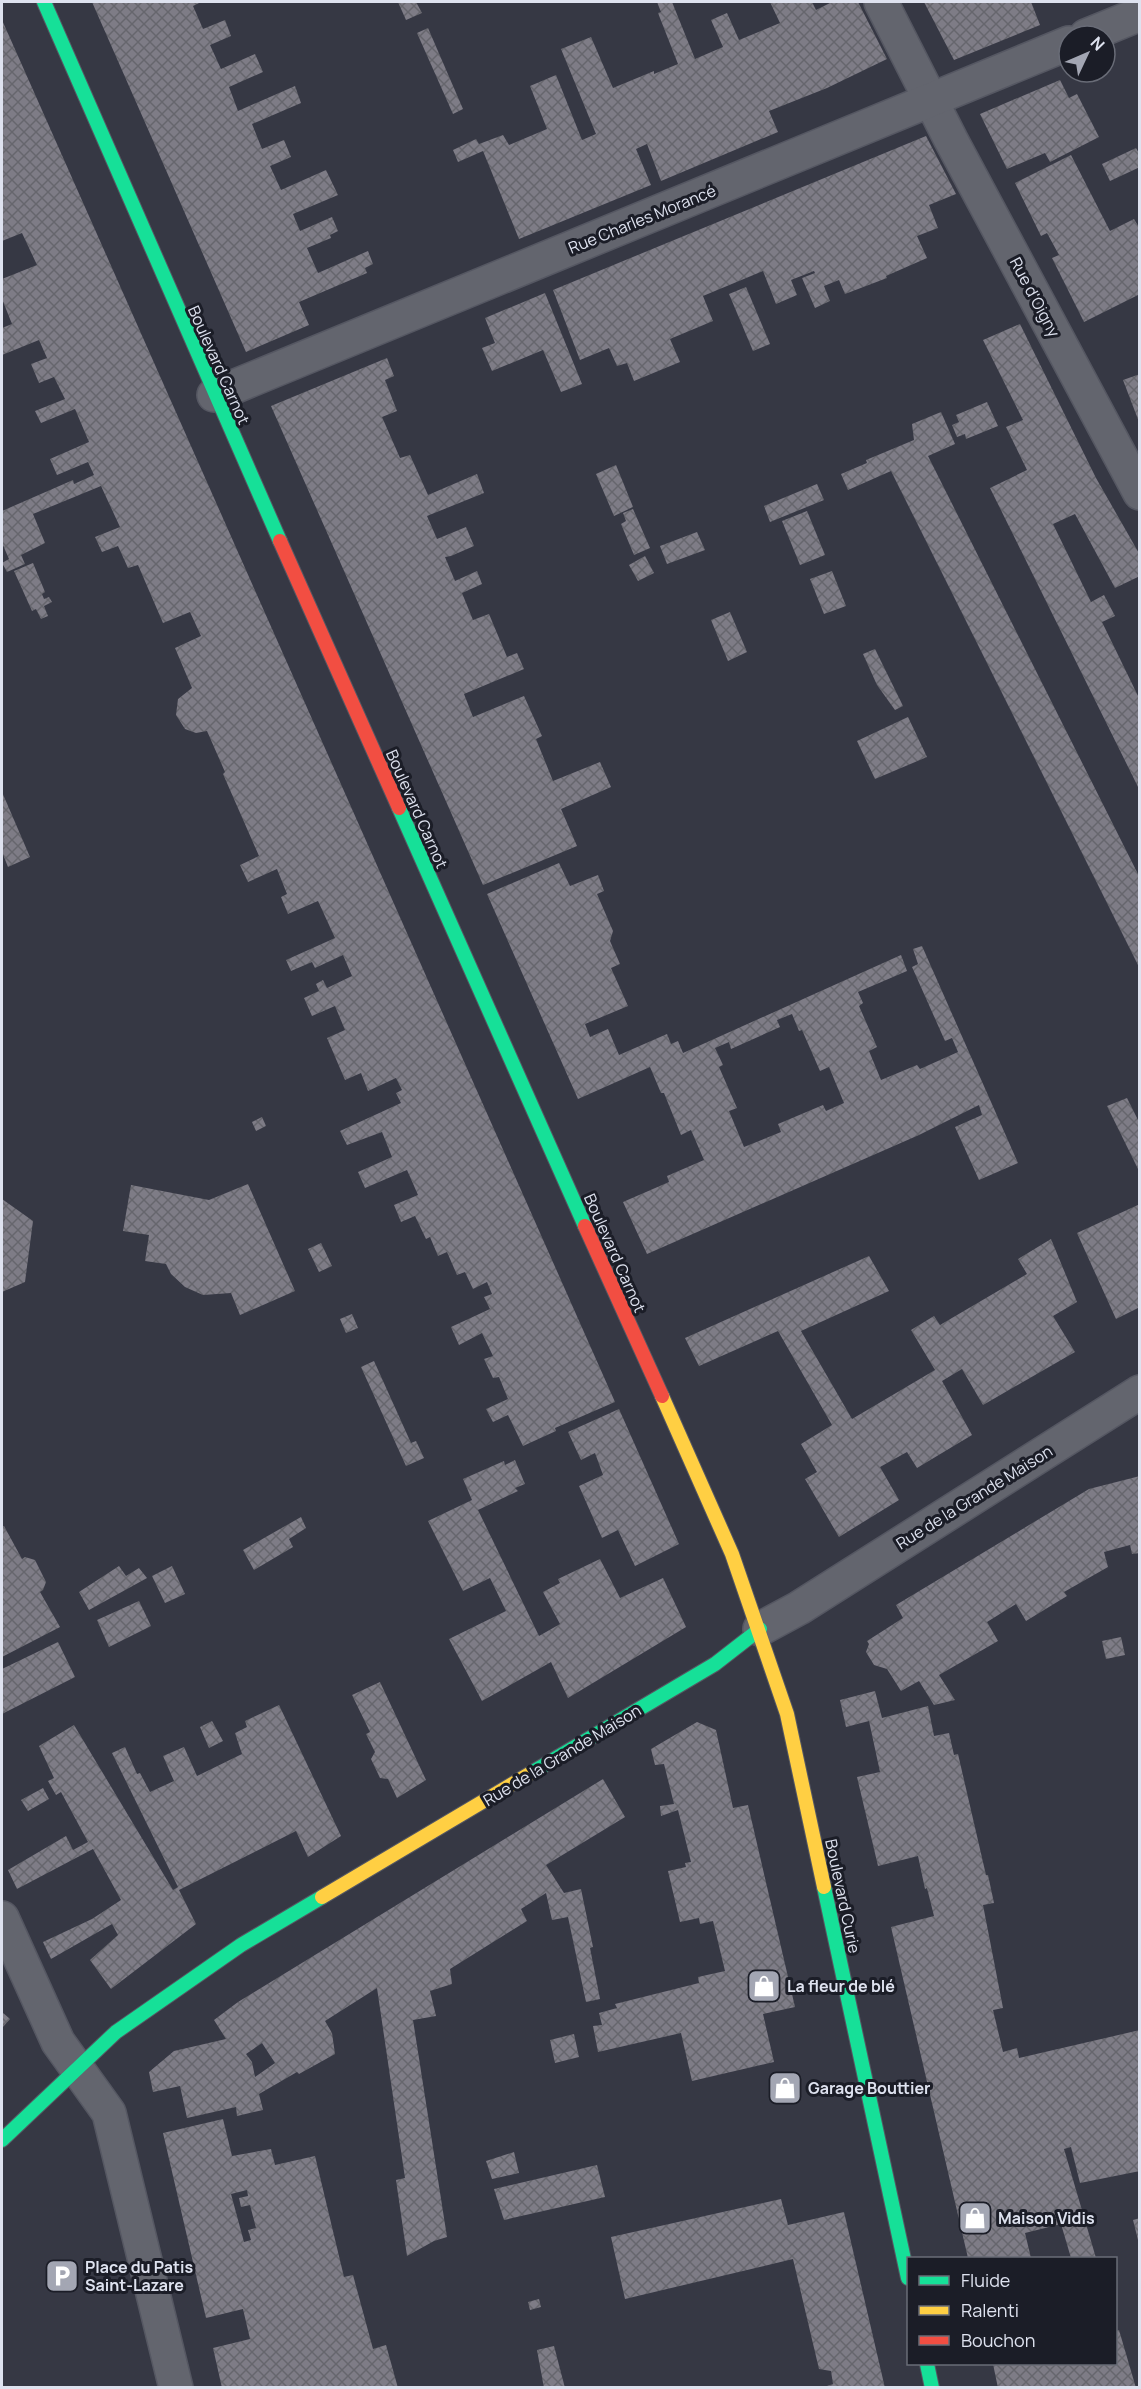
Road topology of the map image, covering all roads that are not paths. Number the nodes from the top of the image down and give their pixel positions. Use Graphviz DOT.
graph roads {
  1 [pos="44,2"];
  2 [pos="882,2"];
  3 [pos="1140,14"];
  4 [pos="1115,24"];
  5 [pos="1057,48"];
  6 [pos="932,100"];
  7 [pos="214,394"];
  8 [pos="1140,493"];
  9 [pos="1140,1392"];
  10 [pos="760,1629"];
  11 [pos="2,1918"];
  12 [pos="79,2068"];
  13 [pos="2,2140"];
  14 [pos="907,2269"];
  15 [pos="927,2365"];
  16 [pos="176,2388"];
  17 [pos="932,2388"];
  1 -- 7 [label="street, Boulevard Carnot"];
  2 -- 6 [label="street, Rue d'Oigny"];
  3 -- 4 [label="street"];
  5 -- 6 [label="street, Rue Charles Morancé"];
  6 -- 7 [label="street, Rue Charles Morancé"];
  6 -- 8 [label="street, Rue d'Oigny"];
  7 -- 10 [label="street, Boulevard Carnot"];
  9 -- 10 [label="street, Rue de la Grande Maison"];
  10 -- 12 [label="street, Rue de la Grande Maison"];
  10 -- 14 [label="street, Boulevard Curie"];
  11 -- 12 [label="street"];
  12 -- 13 [label="street, Rue de la Grande Maison"];
  12 -- 16 [label="street"];
  15 -- 17 [label="street"];
}
